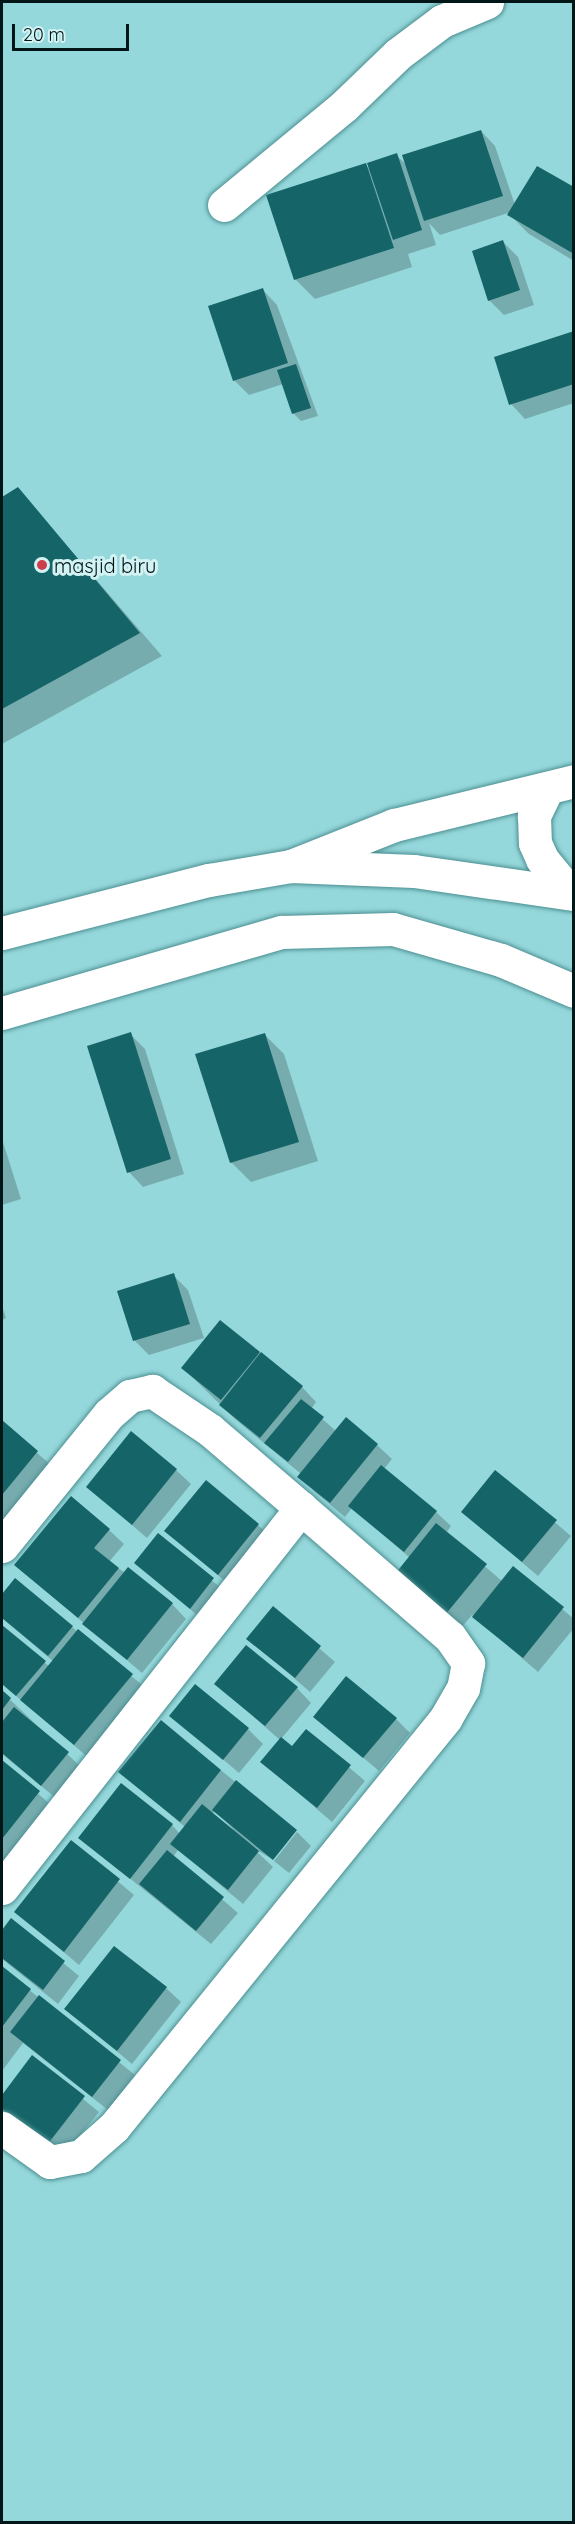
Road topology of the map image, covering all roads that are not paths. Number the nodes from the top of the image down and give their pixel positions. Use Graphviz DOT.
graph roads {
  1 [pos="487,2"];
  2 [pos="224,205"];
  3 [pos="560,786"];
  4 [pos="291,866"];
  5 [pos="571,893"];
  6 [pos="2,933"];
  7 [pos="573,991"];
  8 [pos="2,1013"];
  9 [pos="301,1508"];
  10 [pos="2,1546"];
  11 [pos="2,1888"];
  12 [pos="2,2128"];
  1 -- 2 [label="street"];
  3 -- 4 [label="street"];
  3 -- 5 [label="street"];
  4 -- 5 [label="street"];
  4 -- 6 [label="street"];
  7 -- 8 [label="street"];
  9 -- 10 [label="street"];
  9 -- 11 [label="street"];
  9 -- 12 [label="street"];
}
